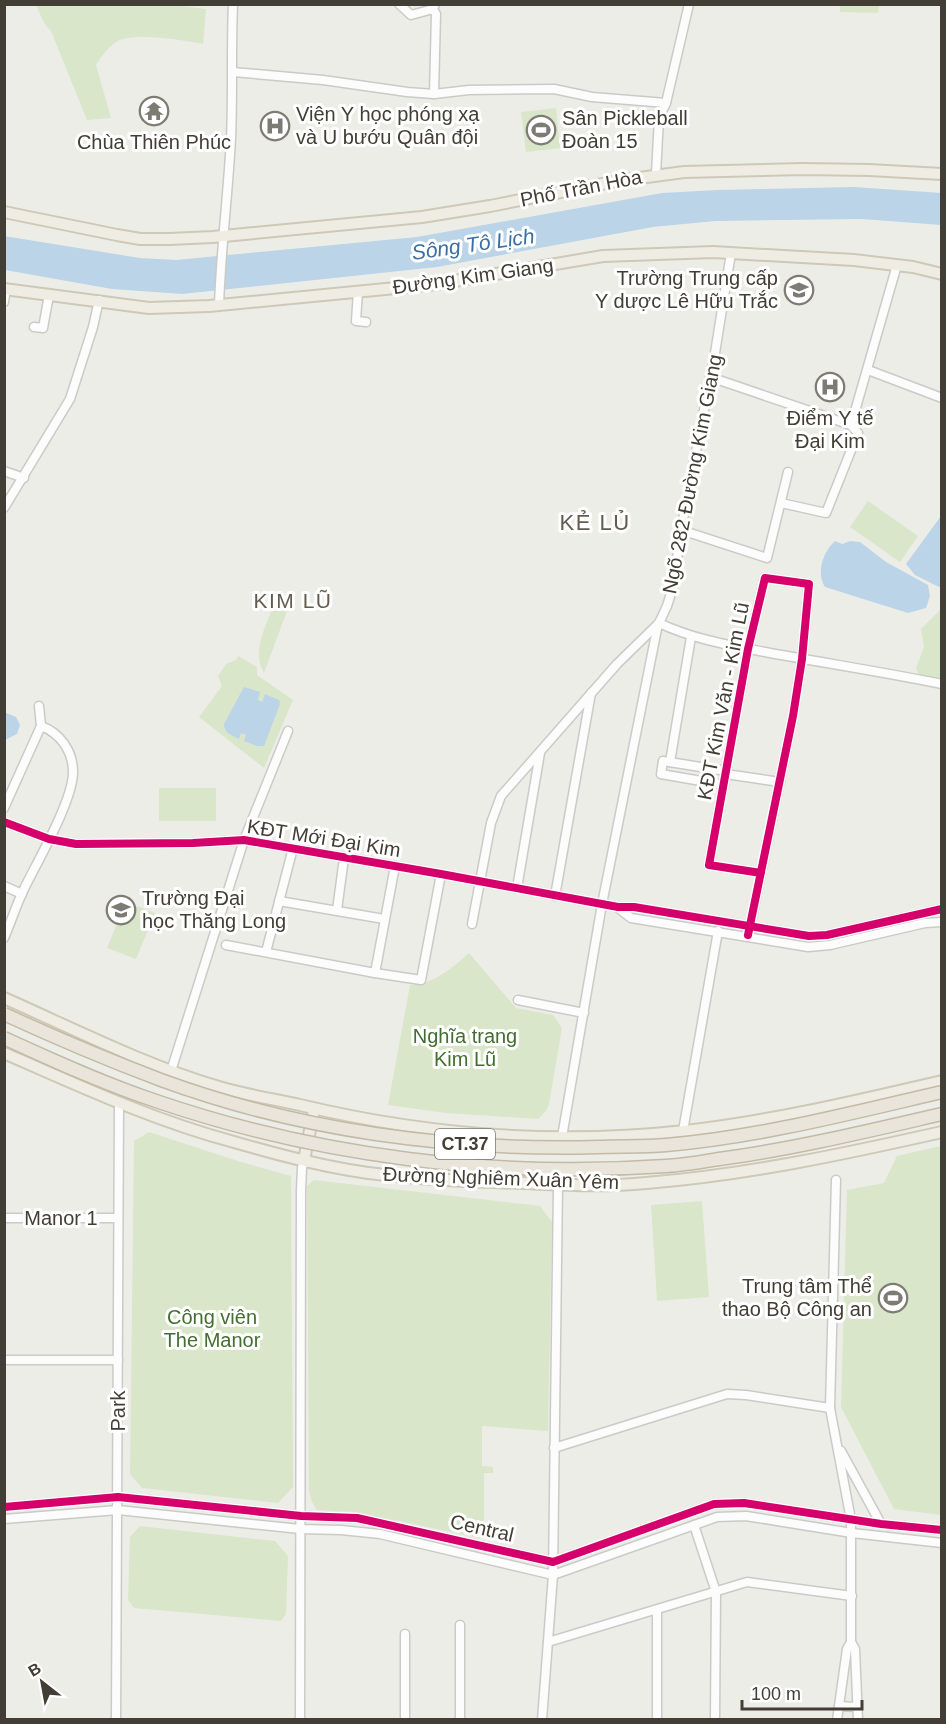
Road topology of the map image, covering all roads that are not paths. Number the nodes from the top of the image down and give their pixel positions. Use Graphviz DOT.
graph roads {
  1 [pos="233,4"];
  2 [pos="399,4"];
  3 [pos="689,4"];
  4 [pos="434,7"];
  5 [pos="234,72"];
  6 [pos="434,94"];
  7 [pos="666,103"];
  8 [pos="656,174"];
  9 [pos="942,174"];
  10 [pos="4,212"];
  11 [pos="222,236"];
  12 [pos="731,253"];
  13 [pos="897,265"];
  14 [pos="942,274"];
  15 [pos="5,289"];
  16 [pos="358,291"];
  17 [pos="49,295"];
  18 [pos="99,300"];
  19 [pos="219,301"];
  20 [pos="4,302"];
  21 [pos="366,322"];
  22 [pos="34,327"];
  23 [pos="868,370"];
  24 [pos="710,377"];
  25 [pos="942,398"];
  26 [pos="851,424"];
  27 [pos="4,471"];
  28 [pos="788,472"];
  29 [pos="24,478"];
  30 [pos="781,503"];
  31 [pos="4,508"];
  32 [pos="681,530"];
  33 [pos="658,623"];
  34 [pos="691,637"];
  35 [pos="748,649"];
  36 [pos="802,659"];
  37 [pos="942,684"];
  38 [pos="591,693"];
  39 [pos="39,706"];
  40 [pos="41,726"];
  41 [pos="288,731"];
  42 [pos="540,751"];
  43 [pos="670,762"];
  44 [pos="692,765"];
  45 [pos="726,772"];
  46 [pos="690,779"];
  47 [pos="780,782"];
  48 [pos="724,785"];
  49 [pos="4,808"];
  50 [pos="4,822"];
  51 [pos="49,839"];
  52 [pos="244,840"];
  53 [pos="293,848"];
  54 [pos="344,858"];
  55 [pos="395,866"];
  56 [pos="760,873"];
  57 [pos="441,874"];
  58 [pos="479,881"];
  59 [pos="4,886"];
  60 [pos="517,888"];
  61 [pos="22,894"];
  62 [pos="555,896"];
  63 [pos="279,901"];
  64 [pos="602,904"];
  65 [pos="618,907"];
  66 [pos="634,907"];
  67 [pos="942,909"];
  68 [pos="337,910"];
  69 [pos="632,918"];
  70 [pos="384,919"];
  71 [pos="942,922"];
  72 [pos="472,924"];
  73 [pos="749,927"];
  74 [pos="718,932"];
  75 [pos="842,932"];
  76 [pos="747,937"];
  77 [pos="4,938"];
  78 [pos="791,939"];
  79 [pos="843,942"];
  80 [pos="226,945"];
  81 [pos="266,952"];
  82 [pos="375,973"];
  83 [pos="4,998"];
  84 [pos="518,1000"];
  85 [pos="584,1013"];
  86 [pos="4,1014"];
  87 [pos="4,1038"];
  88 [pos="4,1053"];
  89 [pos="171,1071"];
  90 [pos="942,1081"];
  91 [pos="942,1092"];
  92 [pos="119,1102"];
  93 [pos="314,1109"];
  94 [pos="942,1114"];
  95 [pos="683,1131"];
  96 [pos="942,1132"];
  97 [pos="562,1137"];
  98 [pos="304,1160"];
  99 [pos="836,1180"];
  100 [pos="558,1185"];
  101 [pos="4,1218"];
  102 [pos="118,1218"];
  103 [pos="4,1360"];
  104 [pos="118,1360"];
  105 [pos="830,1408"];
  106 [pos="837,1445"];
  107 [pos="554,1448"];
  108 [pos="118,1497"];
  109 [pos="4,1507"];
  110 [pos="118,1510"];
  111 [pos="301,1515"];
  112 [pos="4,1519"];
  113 [pos="851,1520"];
  114 [pos="881,1524"];
  115 [pos="694,1525"];
  116 [pos="300,1529"];
  117 [pos="942,1530"];
  118 [pos="852,1533"];
  119 [pos="942,1543"];
  120 [pos="554,1562"];
  121 [pos="553,1575"];
  122 [pos="716,1592"];
  123 [pos="852,1596"];
  124 [pos="657,1610"];
  125 [pos="460,1625"];
  126 [pos="405,1634"];
  127 [pos="548,1642"];
  128 [pos="851,1642"];
  129 [pos="839,1706"];
  130 [pos="857,1707"];
  131 [pos="116,1719"];
  132 [pos="301,1719"];
  133 [pos="405,1719"];
  134 [pos="460,1719"];
  135 [pos="542,1719"];
  136 [pos="657,1719"];
  137 [pos="715,1719"];
  138 [pos="837,1719"];
  139 [pos="858,1719"];
  1 -- 5 [label="street"];
  2 -- 4 [label="street"];
  3 -- 7 [label="street"];
  4 -- 6 [label="street"];
  5 -- 6 [label="street"];
  5 -- 11 [label="street"];
  6 -- 7 [label="street"];
  7 -- 8 [label="street"];
  8 -- 9 [label="main road, Phố Trần Hòa"];
  8 -- 11 [label="main road, Phố Trần Hòa"];
  10 -- 11 [label="main road, Phố Trần Hòa"];
  11 -- 19 [label="street"];
  12 -- 13 [label="main road, Đường Kim Giang"];
  12 -- 16 [label="main road, Đường Kim Giang"];
  12 -- 24 [label="street, Ngõ 282 Đường Kim Giang"];
  13 -- 14 [label="main road, Đường Kim Giang"];
  13 -- 23 [label="street"];
  15 -- 17 [label="main road, Đường Kim Giang"];
  15 -- 20 [label="street"];
  16 -- 19 [label="main road, Đường Kim Giang"];
  16 -- 21 [label="street"];
  17 -- 18 [label="main road, Đường Kim Giang"];
  17 -- 22 [label="street"];
  18 -- 19 [label="main road, Đường Kim Giang"];
  18 -- 29 [label="street"];
  23 -- 25 [label="street"];
  23 -- 26 [label="street"];
  24 -- 26 [label="street"];
  24 -- 32 [label="street, Ngõ 282 Đường Kim Giang"];
  26 -- 30 [label="street"];
  27 -- 29 [label="street"];
  28 -- 30 [label="street"];
  29 -- 31 [label="street"];
  30 -- 32 [label="street"];
  32 -- 33 [label="street, Ngõ 282 Đường Kim Giang"];
  33 -- 34 [label="street, KĐT Kim Văn - Kim Lũ"];
  33 -- 38 [label="street, Ngõ 282 Đường Kim Giang"];
  33 -- 64 [label="street"];
  34 -- 35 [label="street, KĐT Kim Văn - Kim Lũ"];
  34 -- 43 [label="street"];
  35 -- 36 [label="street, KĐT Kim Văn - Kim Lũ"];
  35 -- 36 [label="street, KĐT Kim Văn - Kim Lũ"];
  35 -- 45 [label="street, KĐT Kim Văn - Kim Lũ"];
  36 -- 37 [label="street, KĐT Kim Văn - Kim Lũ"];
  36 -- 47 [label="street, KĐT Kim Văn - Kim Lũ"];
  38 -- 42 [label="street, Ngõ 282 Đường Kim Giang"];
  38 -- 62 [label="street"];
  39 -- 40 [label="street"];
  40 -- 49 [label="street"];
  40 -- 51 [label="street"];
  41 -- 52 [label="street"];
  42 -- 58 [label="street, Ngõ 282 Đường Kim Giang"];
  42 -- 60 [label="street"];
  43 -- 44 [label="street"];
  43 -- 46 [label="street"];
  44 -- 45 [label="street"];
  44 -- 46 [label="street"];
  45 -- 47 [label="street, KĐT Kim Văn - Kim Lũ"];
  45 -- 48 [label="street, KĐT Kim Văn - Kim Lũ"];
  46 -- 48 [label="street"];
  47 -- 56 [label="street, KĐT Kim Văn - Kim Lũ"];
  48 -- 56 [label="street, KĐT Kim Văn - Kim Lũ"];
  50 -- 51 [label="street, KĐT Mới Đại Kim"];
  51 -- 52 [label="street, KĐT Mới Đại Kim"];
  51 -- 61 [label="street"];
  52 -- 53 [label="street, KĐT Mới Đại Kim"];
  52 -- 89 [label="street"];
  53 -- 54 [label="street, KĐT Mới Đại Kim"];
  53 -- 63 [label="street, KĐT Mới Đại Kim"];
  54 -- 55 [label="street, KĐT Mới Đại Kim"];
  54 -- 68 [label="street, KĐT Mới Đại Kim"];
  55 -- 57 [label="street, KĐT Mới Đại Kim"];
  55 -- 70 [label="street, KĐT Mới Đại Kim"];
  56 -- 73 [label="street, KĐT Kim Văn - Kim Lũ"];
  57 -- 58 [label="street, KĐT Mới Đại Kim"];
  57 -- 82 [label="street"];
  58 -- 60 [label="street, KĐT Mới Đại Kim"];
  58 -- 72 [label="street, Ngõ 282 Đường Kim Giang"];
  59 -- 61 [label="street"];
  60 -- 62 [label="street, KĐT Mới Đại Kim"];
  61 -- 77 [label="street"];
  62 -- 64 [label="street, KĐT Mới Đại Kim"];
  63 -- 68 [label="street"];
  63 -- 81 [label="street, KĐT Mới Đại Kim"];
  64 -- 65 [label="street, KĐT Mới Đại Kim"];
  64 -- 85 [label="street"];
  65 -- 66 [label="street"];
  65 -- 69 [label="street"];
  66 -- 69 [label="street"];
  66 -- 73 [label="street"];
  67 -- 75 [label="street"];
  68 -- 70 [label="street"];
  69 -- 74 [label="street"];
  70 -- 82 [label="street, KĐT Mới Đại Kim"];
  71 -- 79 [label="street"];
  73 -- 76 [label="street, KĐT Kim Văn - Kim Lũ"];
  73 -- 78 [label="street"];
  74 -- 76 [label="street"];
  74 -- 95 [label="street"];
  75 -- 78 [label="street"];
  75 -- 79 [label="street"];
  76 -- 78 [label="street"];
  78 -- 79 [label="street"];
  80 -- 81 [label="street"];
  81 -- 82 [label="street"];
  83 -- 89 [label="main road"];
  84 -- 85 [label="street"];
  85 -- 97 [label="street"];
  86 -- 91 [label="highway, CT.37, bridge"];
  87 -- 94 [label="highway, CT.37, bridge"];
  88 -- 92 [label="main road, Đường Nghiêm Xuân Yêm"];
  89 -- 93 [label="main road"];
  90 -- 95 [label="main road"];
  92 -- 98 [label="main road, Đường Nghiêm Xuân Yêm"];
  92 -- 102 [label="street, Park"];
  93 -- 97 [label="main road"];
  93 -- 98 [label="main road"];
  95 -- 97 [label="main road"];
  96 -- 100 [label="main road, Đường Nghiêm Xuân Yêm"];
  98 -- 100 [label="main road, Đường Nghiêm Xuân Yêm"];
  98 -- 111 [label="street"];
  99 -- 105 [label="street"];
  100 -- 107 [label="street"];
  101 -- 102 [label="street, Manor 1"];
  102 -- 104 [label="street, Park"];
  103 -- 104 [label="street"];
  104 -- 108 [label="street, Park"];
  105 -- 106 [label="street"];
  105 -- 107 [label="street"];
  106 -- 113 [label="street"];
  106 -- 114 [label="street"];
  107 -- 120 [label="street"];
  108 -- 109 [label="street, Central"];
  108 -- 110 [label="street, Park"];
  108 -- 111 [label="street, Central"];
  110 -- 112 [label="street, Central"];
  110 -- 116 [label="street, Central"];
  110 -- 131 [label="street, Park"];
  111 -- 116 [label="street"];
  111 -- 120 [label="street, Central"];
  113 -- 114 [label="street"];
  113 -- 118 [label="street"];
  113 -- 120 [label="street"];
  114 -- 117 [label="street"];
  115 -- 118 [label="street"];
  115 -- 121 [label="street"];
  115 -- 122 [label="street"];
  116 -- 121 [label="street, Central"];
  116 -- 132 [label="street"];
  118 -- 119 [label="street"];
  118 -- 123 [label="street"];
  120 -- 121 [label="street"];
  121 -- 127 [label="street"];
  122 -- 123 [label="street"];
  122 -- 124 [label="street"];
  122 -- 137 [label="street"];
  123 -- 128 [label="street"];
  124 -- 127 [label="street"];
  124 -- 136 [label="street"];
  125 -- 134 [label="street"];
  126 -- 133 [label="street"];
  127 -- 135 [label="street"];
  128 -- 129 [label="street"];
  128 -- 130 [label="street"];
  129 -- 130 [label="street"];
  129 -- 138 [label="street"];
  130 -- 139 [label="street"];
}
